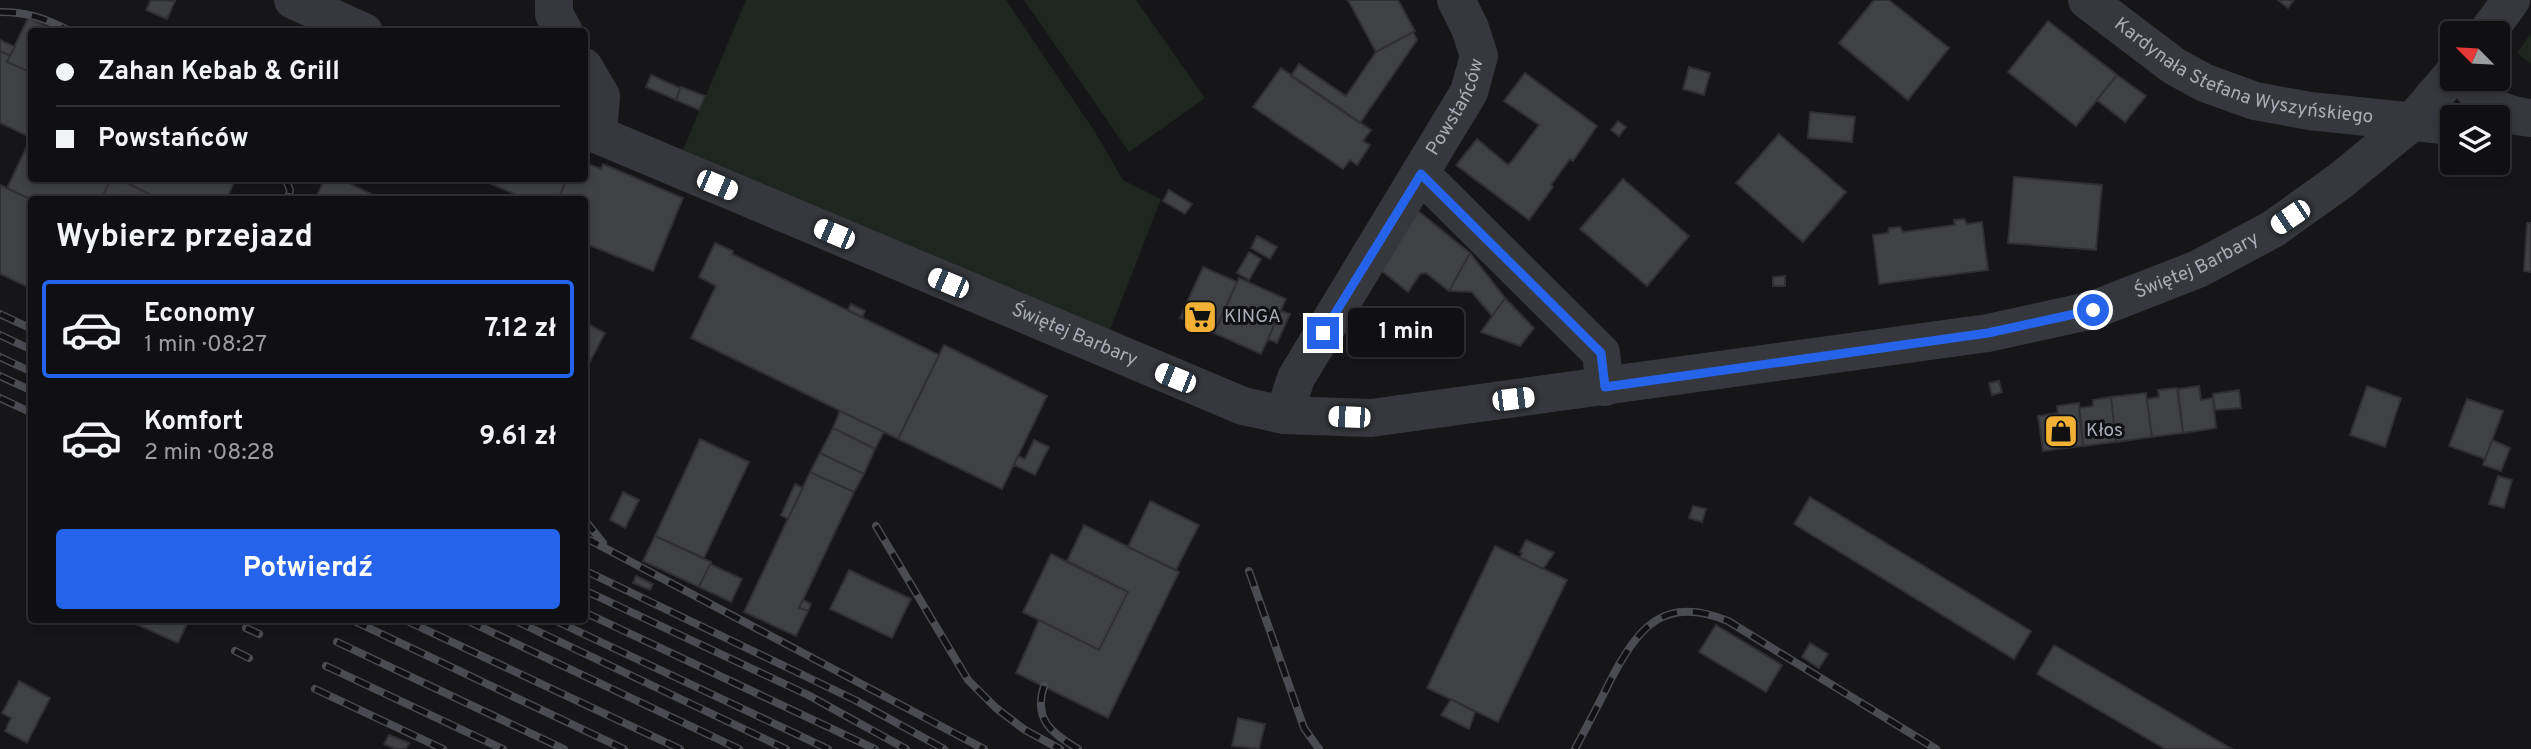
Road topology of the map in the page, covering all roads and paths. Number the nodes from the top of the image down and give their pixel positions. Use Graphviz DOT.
graph roads {
  1 [pos="293,0"];
  2 [pos="554,0"];
  3 [pos="1456,0"];
  4 [pos="2511,0"];
  5 [pos="2097,3"];
  6 [pos="2496,21"];
  7 [pos="355,28"];
  8 [pos="562,28"];
  9 [pos="588,74"];
  10 [pos="2440,89"];
  11 [pos="2474,91"];
  12 [pos="2309,111"];
  13 [pos="2531,118"];
  14 [pos="2411,123"];
  15 [pos="2440,125"];
  16 [pos="2510,130"];
  17 [pos="2531,131"];
  18 [pos="591,132"];
  19 [pos="1421,174"];
  20 [pos="2340,181"];
  21 [pos="1603,370"];
  22 [pos="1284,415"];
  1 -- 7 [label="street"];
  2 -- 8 [label="street"];
  3 -- 19 [label="street, Powstańców"];
  4 -- 6 [label="street"];
  5 -- 12 [label="street, Kardynała Stefana Wyszyńskiego"];
  9 -- 18 [label="street"];
  10 -- 14 [label="street, Świętej Barbary"];
  11 -- 13 [label="street"];
  12 -- 14 [label="street, Kardynała Stefana Wyszyńskiego"];
  12 -- 20 [label="street"];
  14 -- 15 [label="street, Kardynała Stefana Wyszyńskiego"];
  14 -- 20 [label="street, Świętej Barbary"];
  16 -- 17 [label="street"];
  18 -- 22 [label="street, Świętej Barbary"];
  19 -- 21 [label="street, Powstańców"];
  19 -- 22 [label="street, Powstańców"];
  20 -- 21 [label="street, Świętej Barbary"];
  21 -- 22 [label="street, Świętej Barbary"];
}
